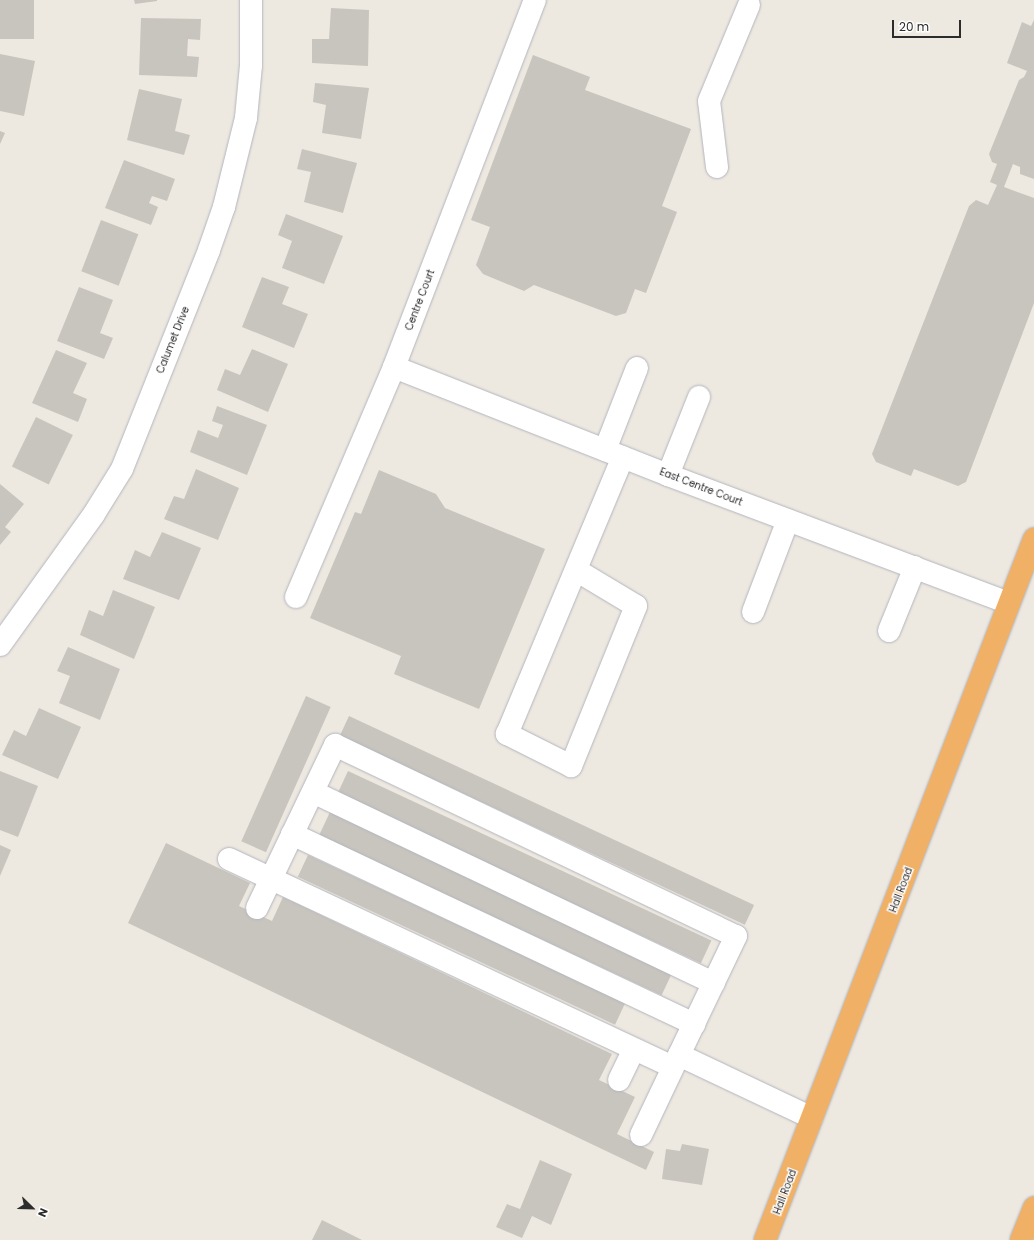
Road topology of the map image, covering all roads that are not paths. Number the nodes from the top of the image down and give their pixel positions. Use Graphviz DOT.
graph roads {
  1 [pos="251,0"];
  2 [pos="535,0"];
  3 [pos="748,5"];
  4 [pos="717,167"];
  5 [pos="394,367"];
  6 [pos="637,368"];
  7 [pos="699,397"];
  8 [pos="614,454"];
  9 [pos="668,475"];
  10 [pos="788,520"];
  11 [pos="1034,539"];
  12 [pos="914,567"];
  13 [pos="576,570"];
  14 [pos="296,597"];
  15 [pos="1009,603"];
  16 [pos="753,612"];
  17 [pos="889,631"];
  18 [pos="0,645"];
  19 [pos="313,792"];
  20 [pos="292,834"];
  21 [pos="229,859"];
  22 [pos="271,878"];
  23 [pos="257,908"];
  24 [pos="714,982"];
  25 [pos="694,1024"];
  26 [pos="634,1049"];
  27 [pos="676,1061"];
  28 [pos="619,1080"];
  29 [pos="812,1118"];
  30 [pos="642,1134"];
  31 [pos="1034,1207"];
  32 [pos="765,1240"];
  33 [pos="1021,1240"];
  1 -- 18 [label="street, Calumet Drive"];
  2 -- 5 [label="street, Centre Court"];
  3 -- 4 [label="street"];
  5 -- 8 [label="street, East Centre Court"];
  5 -- 14 [label="street, Centre Court"];
  6 -- 8 [label="street"];
  7 -- 9 [label="street"];
  8 -- 9 [label="street, East Centre Court"];
  8 -- 13 [label="street"];
  9 -- 10 [label="street, East Centre Court"];
  10 -- 12 [label="street, East Centre Court"];
  10 -- 16 [label="street"];
  11 -- 15 [label="highway, Hall Road"];
  12 -- 15 [label="street, East Centre Court"];
  12 -- 17 [label="street"];
  13 -- 13 [label="street"];
  15 -- 29 [label="highway, Hall Road"];
  19 -- 20 [label="street"];
  19 -- 24 [label="street"];
  19 -- 24 [label="street"];
  20 -- 22 [label="street"];
  20 -- 25 [label="street"];
  21 -- 22 [label="street"];
  22 -- 23 [label="street"];
  22 -- 26 [label="street"];
  24 -- 25 [label="street"];
  25 -- 27 [label="street"];
  26 -- 27 [label="street"];
  26 -- 28 [label="street"];
  27 -- 29 [label="street"];
  27 -- 30 [label="street"];
  29 -- 32 [label="highway, Hall Road"];
  31 -- 33 [label="highway"];
}
